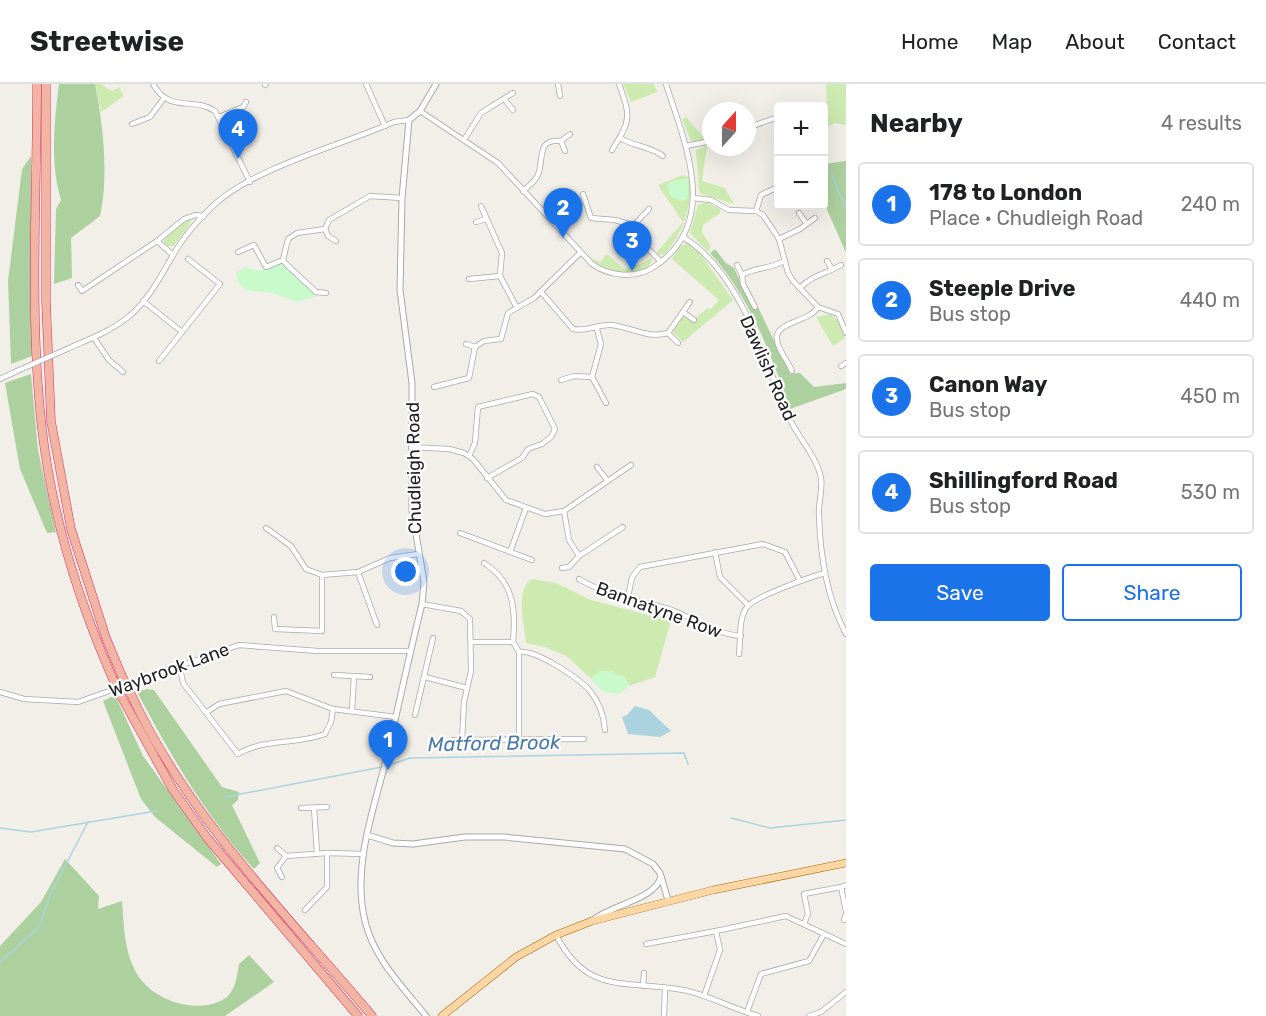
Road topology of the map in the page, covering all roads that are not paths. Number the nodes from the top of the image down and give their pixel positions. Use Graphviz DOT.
graph roads {
  1 [pos="37,84"];
  2 [pos="46,84"];
  3 [pos="153,84"];
  4 [pos="366,84"];
  5 [pos="436,84"];
  6 [pos="558,84"];
  7 [pos="619,84"];
  8 [pos="666,84"];
  9 [pos="513,93"];
  10 [pos="560,96"];
  11 [pos="164,98"];
  12 [pos="505,100"];
  13 [pos="246,102"];
  14 [pos="513,110"];
  15 [pos="420,111"];
  16 [pos="219,117"];
  17 [pos="774,119"];
  18 [pos="409,120"];
  19 [pos="132,124"];
  20 [pos="756,125"];
  21 [pos="385,126"];
  22 [pos="570,134"];
  23 [pos="620,138"];
  24 [pos="464,140"];
  25 [pos="561,141"];
  26 [pos="702,143"];
  27 [pos="686,146"];
  28 [pos="612,150"];
  29 [pos="566,151"];
  30 [pos="663,156"];
  31 [pos="250,182"];
  32 [pos="774,189"];
  33 [pos="523,191"];
  34 [pos="583,194"];
  35 [pos="402,198"];
  36 [pos="693,198"];
  37 [pos="481,206"];
  38 [pos="649,209"];
  39 [pos="756,211"];
  40 [pos="799,213"];
  41 [pos="204,216"];
  42 [pos="591,218"];
  43 [pos="815,218"];
  44 [pos="486,219"];
  45 [pos="476,222"];
  46 [pos="806,223"];
  47 [pos="585,224"];
  48 [pos="633,226"];
  49 [pos="325,230"];
  50 [pos="683,237"];
  51 [pos="778,239"];
  52 [pos="157,241"];
  53 [pos="336,241"];
  54 [pos="238,252"];
  55 [pos="580,253"];
  56 [pos="173,255"];
  57 [pos="188,259"];
  58 [pos="283,260"];
  59 [pos="784,261"];
  60 [pos="827,261"];
  61 [pos="661,262"];
  62 [pos="737,265"];
  63 [pos="841,265"];
  64 [pos="832,269"];
  65 [pos="742,275"];
  66 [pos="500,276"];
  67 [pos="469,279"];
  68 [pos="78,285"];
  69 [pos="800,288"];
  70 [pos="541,292"];
  71 [pos="326,293"];
  72 [pos="143,301"];
  73 [pos="690,302"];
  74 [pos="755,307"];
  75 [pos="818,307"];
  76 [pos="517,308"];
  77 [pos="683,312"];
  78 [pos="694,320"];
  79 [pos="597,329"];
  80 [pos="182,332"];
  81 [pos="668,333"];
  82 [pos="846,333"];
  83 [pos="94,338"];
  84 [pos="501,339"];
  85 [pos="509,342"];
  86 [pos="678,343"];
  87 [pos="466,344"];
  88 [pos="475,347"];
  89 [pos="795,358"];
  90 [pos="159,361"];
  91 [pos="788,361"];
  92 [pos="846,363"];
  93 [pos="841,366"];
  94 [pos="792,371"];
  95 [pos="123,372"];
  96 [pos="592,377"];
  97 [pos="0,378"];
  98 [pos="561,380"];
  99 [pos="434,387"];
  100 [pos="606,403"];
  101 [pos="411,447"];
  102 [pos="469,456"];
  103 [pos="631,465"];
  104 [pos="597,467"];
  105 [pos="487,478"];
  106 [pos="607,480"];
  107 [pos="526,508"];
  108 [pos="564,511"];
  109 [pos="622,527"];
  110 [pos="266,528"];
  111 [pos="460,532"];
  112 [pos="510,552"];
  113 [pos="715,552"];
  114 [pos="417,554"];
  115 [pos="579,556"];
  116 [pos="532,560"];
  117 [pos="484,563"];
  118 [pos="562,568"];
  119 [pos="358,573"];
  120 [pos="825,573"];
  121 [pos="322,575"];
  122 [pos="579,579"];
  123 [pos="800,580"];
  124 [pos="628,597"];
  125 [pos="422,604"];
  126 [pos="748,605"];
  127 [pos="274,616"];
  128 [pos="377,625"];
  129 [pos="846,634"];
  130 [pos="741,636"];
  131 [pos="433,638"];
  132 [pos="471,642"];
  133 [pos="513,642"];
  134 [pos="411,651"];
  135 [pos="519,652"];
  136 [pos="740,654"];
  137 [pos="181,673"];
  138 [pos="334,675"];
  139 [pos="354,676"];
  140 [pos="370,677"];
  141 [pos="425,677"];
  142 [pos="467,688"];
  143 [pos="0,692"];
  144 [pos="597,701"];
  145 [pos="589,705"];
  146 [pos="333,709"];
  147 [pos="352,711"];
  148 [pos="207,712"];
  149 [pos="415,715"];
  150 [pos="396,717"];
  151 [pos="605,730"];
  152 [pos="519,739"];
  153 [pos="584,739"];
  154 [pos="453,740"];
  155 [pos="462,740"];
  156 [pos="327,807"];
  157 [pos="301,808"];
  158 [pos="314,808"];
  159 [pos="367,835"];
  160 [pos="277,848"];
  161 [pos="317,853"];
  162 [pos="327,853"];
  163 [pos="363,854"];
  164 [pos="286,856"];
  165 [pos="846,863"];
  166 [pos="661,876"];
  167 [pos="282,877"];
  168 [pos="843,886"];
  169 [pos="668,900"];
  170 [pos="304,910"];
  171 [pos="846,912"];
  172 [pos="592,921"];
  173 [pos="844,921"];
  174 [pos="804,924"];
  175 [pos="716,932"];
  176 [pos="824,934"];
  177 [pos="556,935"];
  178 [pos="646,944"];
  179 [pos="846,944"];
  180 [pos="644,973"];
  181 [pos="643,986"];
  182 [pos="665,988"];
  183 [pos="846,992"];
  184 [pos="704,996"];
  185 [pos="747,1012"];
  186 [pos="822,1014"];
  187 [pos="358,1016"];
  188 [pos="372,1016"];
  189 [pos="426,1016"];
  190 [pos="442,1016"];
  191 [pos="664,1016"];
  192 [pos="758,1016"];
  193 [pos="809,1016"];
  1 -- 187 [label="highway, bridge"];
  2 -- 188 [label="highway, bridge"];
  3 -- 11 [label="street"];
  4 -- 21 [label="street"];
  5 -- 15 [label="street"];
  6 -- 10 [label="street"];
  7 -- 23 [label="street"];
  8 -- 27 [label="street"];
  9 -- 12 [label="street"];
  11 -- 16 [label="street"];
  11 -- 19 [label="street"];
  12 -- 14 [label="street"];
  12 -- 24 [label="street"];
  13 -- 16 [label="street"];
  15 -- 18 [label="street"];
  15 -- 24 [label="street"];
  16 -- 31 [label="street"];
  17 -- 20 [label="street"];
  18 -- 21 [label="street"];
  18 -- 35 [label="street, Chudleigh Road"];
  21 -- 31 [label="street"];
  22 -- 25 [label="street"];
  23 -- 28 [label="street"];
  23 -- 30 [label="street"];
  24 -- 33 [label="street"];
  25 -- 29 [label="street"];
  25 -- 33 [label="street"];
  26 -- 27 [label="street"];
  27 -- 36 [label="street"];
  31 -- 41 [label="street"];
  32 -- 39 [label="street"];
  33 -- 55 [label="street"];
  34 -- 42 [label="street"];
  35 -- 49 [label="street"];
  35 -- 101 [label="street, Chudleigh Road"];
  36 -- 39 [label="street"];
  36 -- 50 [label="street"];
  37 -- 44 [label="street"];
  38 -- 48 [label="street"];
  39 -- 51 [label="street"];
  40 -- 46 [label="street"];
  41 -- 52 [label="street"];
  41 -- 56 [label="street"];
  42 -- 47 [label="street"];
  42 -- 48 [label="street"];
  43 -- 46 [label="street"];
  44 -- 45 [label="street"];
  44 -- 66 [label="street"];
  46 -- 51 [label="street"];
  48 -- 61 [label="street"];
  49 -- 53 [label="street"];
  49 -- 58 [label="street"];
  50 -- 61 [label="street"];
  50 -- 120 [label="street, Dawlish Road"];
  51 -- 59 [label="street"];
  52 -- 56 [label="street"];
  52 -- 68 [label="street"];
  54 -- 58 [label="street"];
  55 -- 61 [label="street"];
  55 -- 70 [label="street"];
  56 -- 72 [label="street"];
  57 -- 80 [label="street"];
  58 -- 71 [label="street"];
  59 -- 65 [label="street"];
  59 -- 69 [label="street"];
  60 -- 64 [label="street"];
  62 -- 65 [label="street"];
  63 -- 64 [label="street"];
  64 -- 69 [label="street"];
  65 -- 74 [label="street"];
  66 -- 67 [label="street"];
  66 -- 76 [label="street"];
  69 -- 75 [label="street"];
  70 -- 76 [label="street"];
  70 -- 79 [label="street"];
  72 -- 80 [label="street"];
  72 -- 83 [label="street"];
  73 -- 77 [label="street"];
  75 -- 82 [label="street"];
  75 -- 91 [label="street"];
  76 -- 84 [label="street"];
  77 -- 78 [label="street"];
  77 -- 81 [label="street"];
  79 -- 81 [label="street"];
  79 -- 96 [label="street"];
  80 -- 90 [label="street"];
  81 -- 86 [label="street"];
  83 -- 95 [label="street"];
  83 -- 97 [label="street, bridge"];
  84 -- 85 [label="street"];
  84 -- 88 [label="street"];
  87 -- 88 [label="street"];
  88 -- 99 [label="street"];
  89 -- 91 [label="street"];
  91 -- 94 [label="street"];
  92 -- 93 [label="street"];
  96 -- 98 [label="street"];
  96 -- 100 [label="street"];
  101 -- 102 [label="street"];
  101 -- 114 [label="street, Chudleigh Road"];
  102 -- 105 [label="street"];
  102 -- 105 [label="street"];
  103 -- 106 [label="street"];
  104 -- 106 [label="street"];
  105 -- 107 [label="street"];
  106 -- 108 [label="street"];
  107 -- 108 [label="street"];
  107 -- 112 [label="street"];
  108 -- 115 [label="street"];
  109 -- 115 [label="street"];
  110 -- 121 [label="street"];
  111 -- 112 [label="street"];
  112 -- 116 [label="street"];
  113 -- 123 [label="street"];
  113 -- 124 [label="street"];
  113 -- 126 [label="street"];
  114 -- 119 [label="street"];
  114 -- 125 [label="street, Chudleigh Road"];
  115 -- 118 [label="street"];
  117 -- 133 [label="street"];
  119 -- 121 [label="street"];
  119 -- 128 [label="street"];
  120 -- 123 [label="street"];
  120 -- 129 [label="street, Dawlish Road"];
  121 -- 127 [label="street"];
  122 -- 124 [label="street, Bannatyne Row"];
  123 -- 126 [label="street"];
  124 -- 130 [label="street, Bannatyne Row"];
  125 -- 132 [label="street"];
  125 -- 134 [label="street, Chudleigh Road"];
  126 -- 130 [label="street"];
  130 -- 136 [label="street"];
  131 -- 141 [label="street"];
  132 -- 133 [label="street"];
  132 -- 142 [label="street"];
  133 -- 135 [label="street"];
  134 -- 143 [label="street, Waybrook Lane"];
  134 -- 150 [label="street, Chudleigh Road"];
  135 -- 144 [label="street"];
  135 -- 152 [label="street"];
  137 -- 148 [label="street"];
  138 -- 139 [label="street"];
  139 -- 140 [label="street"];
  139 -- 147 [label="street"];
  141 -- 142 [label="street"];
  141 -- 149 [label="street"];
  142 -- 155 [label="street"];
  144 -- 145 [label="street"];
  144 -- 151 [label="street"];
  146 -- 147 [label="street"];
  146 -- 148 [label="street"];
  146 -- 148 [label="street"];
  147 -- 150 [label="street"];
  150 -- 159 [label="street, Chudleigh Road"];
  152 -- 153 [label="street"];
  152 -- 155 [label="street"];
  154 -- 155 [label="street"];
  156 -- 158 [label="street"];
  157 -- 158 [label="street"];
  158 -- 161 [label="street"];
  159 -- 163 [label="street, Chudleigh Road"];
  159 -- 166 [label="street"];
  160 -- 164 [label="street"];
  161 -- 162 [label="street"];
  161 -- 164 [label="street"];
  162 -- 163 [label="street"];
  162 -- 170 [label="street"];
  163 -- 189 [label="street, Chudleigh Road"];
  164 -- 167 [label="street"];
  165 -- 169 [label="main road"];
  166 -- 169 [label="street"];
  166 -- 172 [label="street"];
  168 -- 171 [label="street"];
  168 -- 174 [label="street"];
  169 -- 172 [label="main road"];
  171 -- 173 [label="street"];
  172 -- 177 [label="main road"];
  174 -- 175 [label="street"];
  174 -- 176 [label="street"];
  175 -- 178 [label="street"];
  175 -- 184 [label="street"];
  176 -- 179 [label="street"];
  176 -- 185 [label="street"];
  177 -- 181 [label="street"];
  177 -- 190 [label="main road"];
  180 -- 181 [label="street"];
  181 -- 182 [label="street"];
  182 -- 184 [label="street"];
  182 -- 191 [label="street"];
  183 -- 186 [label="street"];
  184 -- 185 [label="street"];
  185 -- 192 [label="street"];
  186 -- 193 [label="street"];
}
